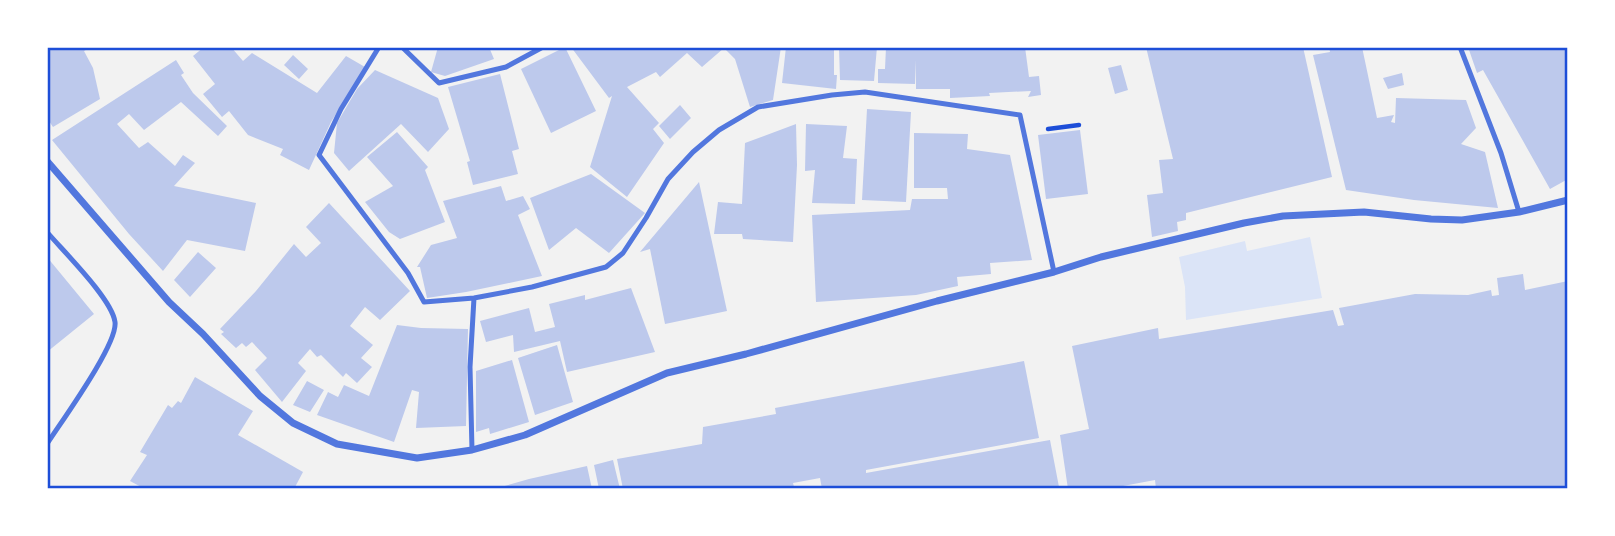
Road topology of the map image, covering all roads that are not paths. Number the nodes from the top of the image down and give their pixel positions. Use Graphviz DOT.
graph roads {
  1 [pos="379,47"];
  2 [pos="402,47"];
  3 [pos="543,47"];
  4 [pos="1460,47"];
  5 [pos="47,161"];
  6 [pos="1568,200"];
  7 [pos="1519,212"];
  8 [pos="47,232"];
  9 [pos="1054,272"];
  10 [pos="474,298"];
  11 [pos="47,444"];
  12 [pos="472,450"];
  1 -- 10 [label="lane"];
  2 -- 3 [label="lane"];
  4 -- 7 [label="lane"];
  5 -- 12 [label="street"];
  6 -- 7 [label="street"];
  7 -- 9 [label="street"];
  8 -- 11 [label="lane"];
  9 -- 10 [label="lane"];
  9 -- 12 [label="street"];
  10 -- 12 [label="lane"];
}
